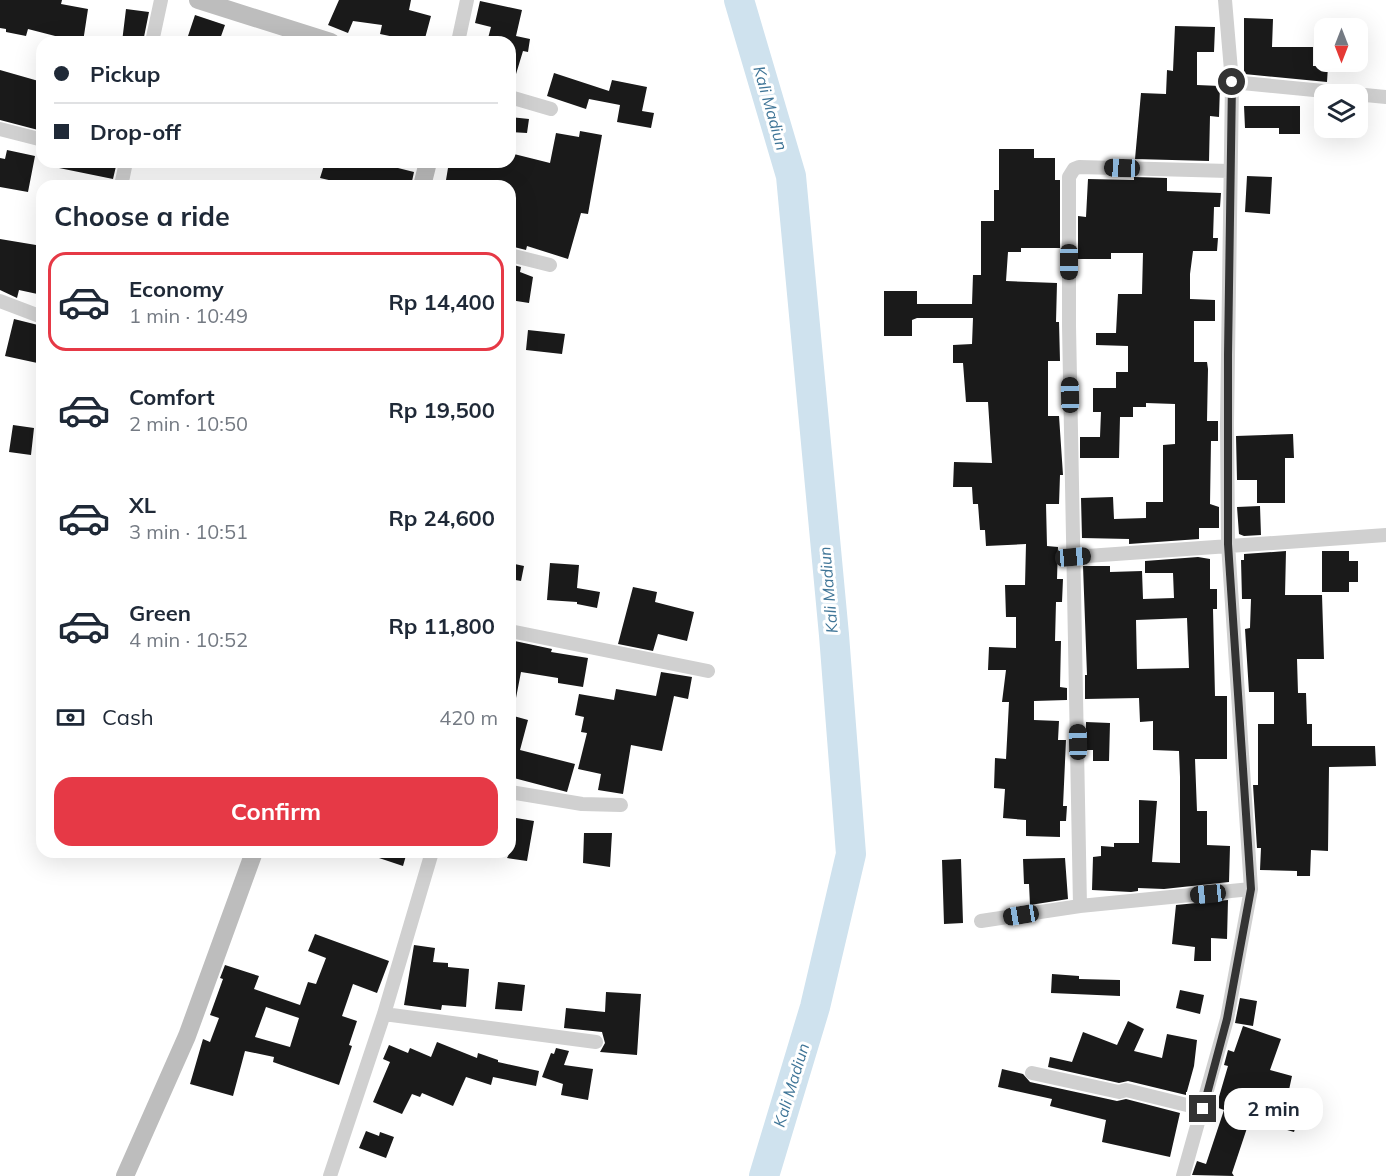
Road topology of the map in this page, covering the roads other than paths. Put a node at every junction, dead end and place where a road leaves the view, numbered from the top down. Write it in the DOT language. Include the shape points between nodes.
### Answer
graph roads {
  1 [pos="161,0"];
  2 [pos="198,0"];
  3 [pos="467,0"];
  4 [pos="1225,0"];
  5 [pos="153,36"];
  6 [pos="312,36"];
  7 [pos="459,36"];
  8 [pos="1232,82"];
  9 [pos="1386,97"];
  10 [pos="516,99"];
  11 [pos="551,109"];
  12 [pos="0,129"];
  13 [pos="36,138"];
  14 [pos="1229,171"];
  15 [pos="516,256"];
  16 [pos="550,265"];
  17 [pos="0,301"];
  18 [pos="36,316"];
  19 [pos="1386,535"];
  20 [pos="1228,544"];
  21 [pos="1073,557"];
  22 [pos="516,632"];
  23 [pos="708,671"];
  24 [pos="516,793"];
  25 [pos="621,805"];
  26 [pos="252,858"];
  27 [pos="430,858"];
  28 [pos="1251,889"];
  29 [pos="1080,906"];
  30 [pos="981,921"];
  31 [pos="384,1014"];
  32 [pos="596,1042"];
  33 [pos="1032,1073"];
  34 [pos="1203,1109"];
  35 [pos="125,1176"];
  36 [pos="330,1176"];
  37 [pos="1183,1176"];
  1 -- 5 [label="street"];
  2 -- 6 [label="street"];
  3 -- 7 [label="street"];
  4 -- 8 [label="street"];
  8 -- 9 [label="street"];
  8 -- 14 [label="street"];
  10 -- 11 [label="street"];
  12 -- 13 [label="street"];
  14 -- 20 [label="street"];
  14 -- 21 [label="street" via="1079,167 1071,171"];
  15 -- 16 [label="street"];
  17 -- 18 [label="street"];
  19 -- 20 [label="street"];
  20 -- 21 [label="street"];
  20 -- 28 [label="street"];
  21 -- 29 [label="street"];
  22 -- 23 [label="street"];
  24 -- 25 [label="street" via="582,804"];
  26 -- 35 [label="street" via="187,1036"];
  27 -- 31 [label="street"];
  28 -- 29 [label="street"];
  28 -- 34 [label="street" via="1227,1019"];
  29 -- 30 [label="street"];
  31 -- 32 [label="street"];
  31 -- 36 [label="street"];
  33 -- 34 [label="street"];
  34 -- 37 [label="street"];
}
